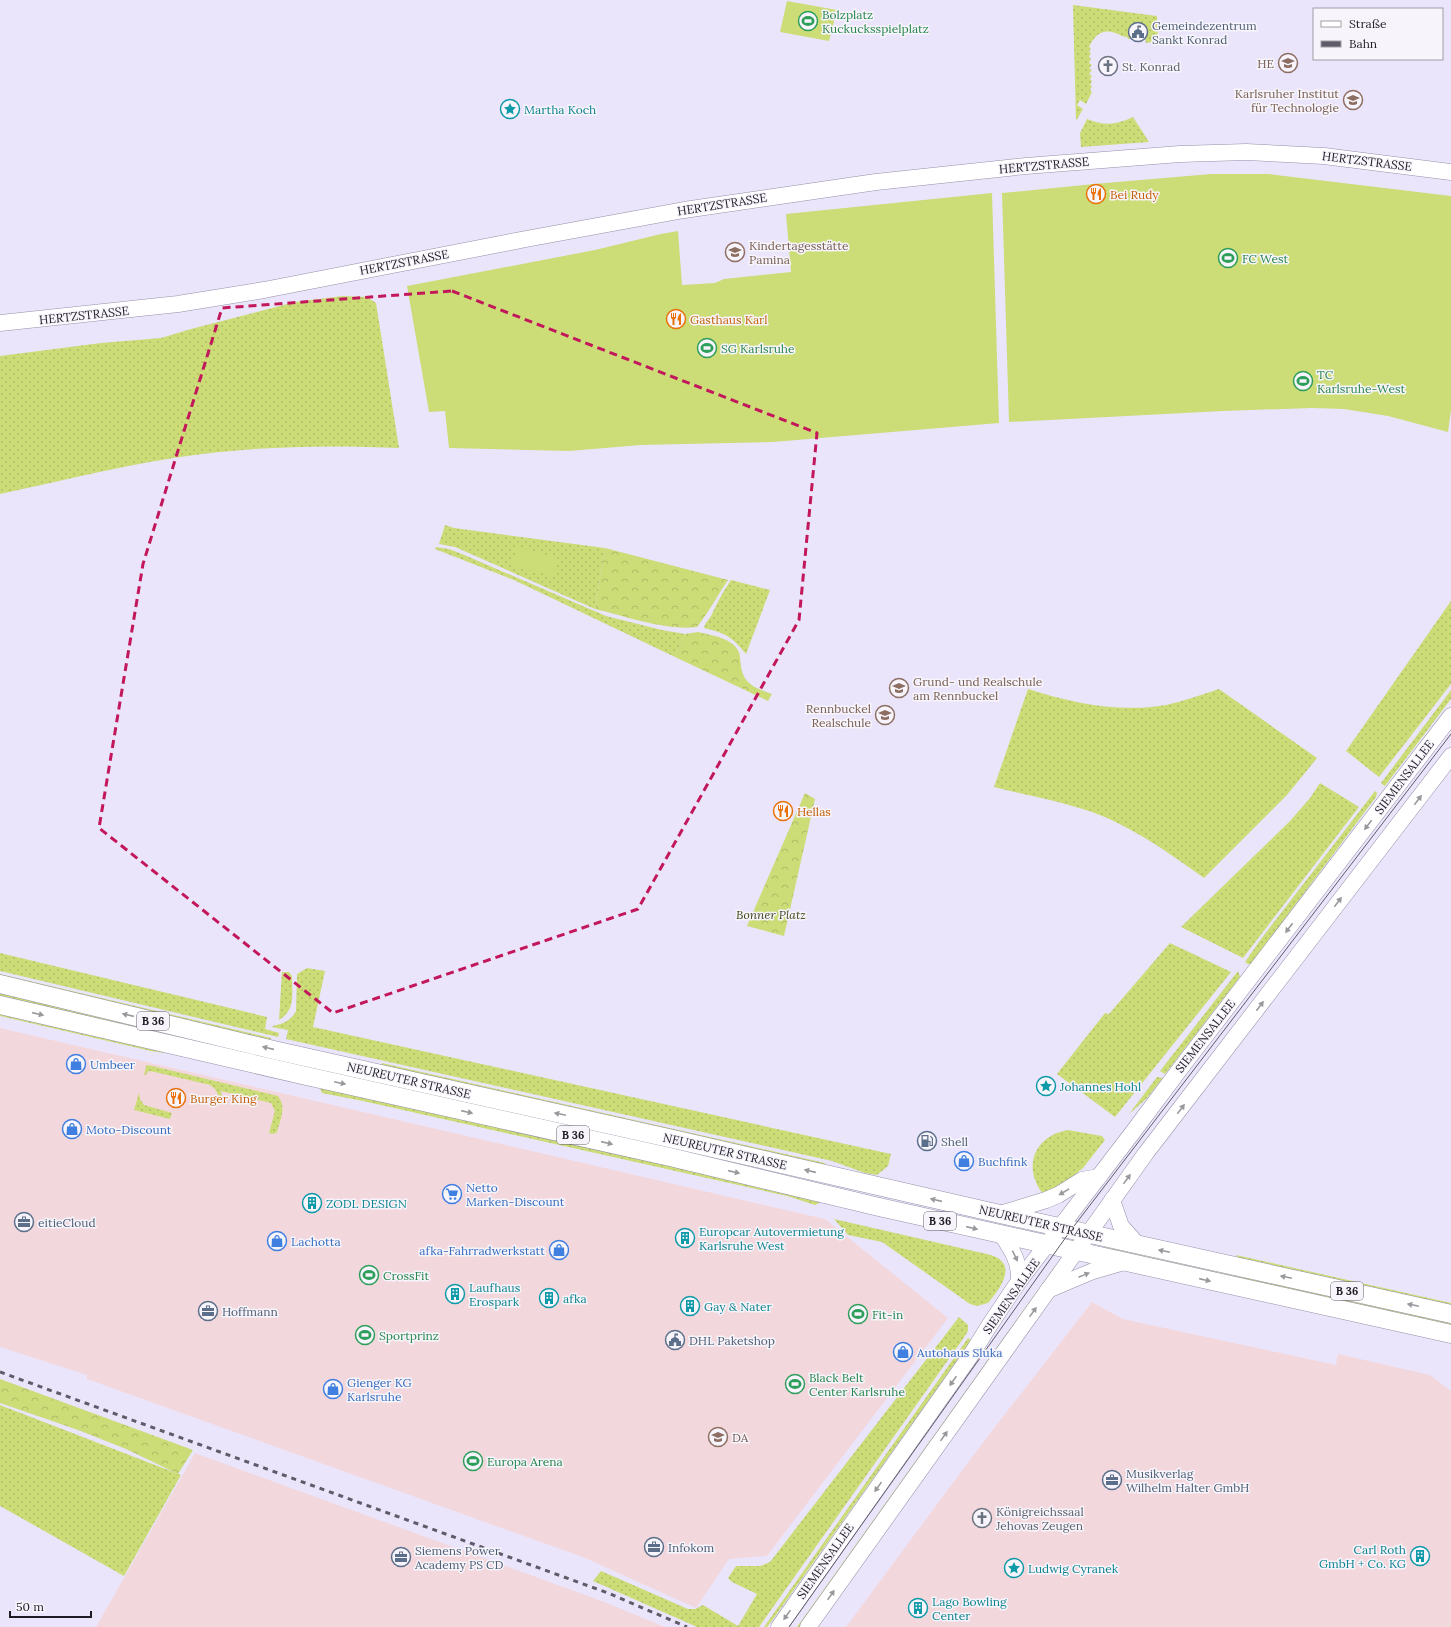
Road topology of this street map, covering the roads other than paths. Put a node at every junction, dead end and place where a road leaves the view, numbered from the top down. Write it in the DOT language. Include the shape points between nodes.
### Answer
graph roads {
  1 [pos="1451,172"];
  2 [pos="0,323"];
  3 [pos="1451,716"];
  4 [pos="1451,756"];
  5 [pos="1254,973"];
  6 [pos="0,984"];
  7 [pos="1276,985"];
  8 [pos="0,1005"];
  9 [pos="1099,1177"];
  10 [pos="1112,1200"];
  11 [pos="1000,1214"];
  12 [pos="1060,1228"];
  13 [pos="1088,1234"];
  14 [pos="1002,1235"];
  15 [pos="1047,1245"];
  16 [pos="1138,1245"];
  17 [pos="1076,1251"];
  18 [pos="1124,1262"];
  19 [pos="1019,1281"];
  20 [pos="1048,1290"];
  21 [pos="1451,1314"];
  22 [pos="1451,1334"];
  23 [pos="779,1627"];
  24 [pos="808,1627"];
  1 -- 2 [label="main road, HERTZSTRASSE" via="1324,156 1246,152 1180,154 1026,166 868,183 692,208 194,302"];
  3 -- 5 [label="main road, SIEMENSALLEE, one-way"];
  7 -- 4 [label="main road, SIEMENSALLEE, one-way"];
  5 -- 7 [label="main road"];
  5 -- 9 [label="main road, SIEMENSALLEE"];
  11 -- 6 [label="main road, NEUREUTER STRASSE / B 36, one-way" via="278,1051"];
  10 -- 7 [label="main road, SIEMENSALLEE, one-way"];
  8 -- 14 [label="main road, NEUREUTER STRASSE / B 36, one-way"];
  9 -- 11 [label="main road, one-way" via="1082,1180 1058,1196"];
  9 -- 12 [label="main road, SIEMENSALLEE"];
  10 -- 13 [label="main road, SIEMENSALLEE"];
  10 -- 16 [label="main road" via="1121,1226"];
  11 -- 12 [label="main road, NEUREUTER STRASSE / B 36"];
  12 -- 13 [label="main road, NEUREUTER STRASSE / B 36"];
  12 -- 15 [label="main road, SIEMENSALLEE"];
  13 -- 16 [label="main road, NEUREUTER STRASSE / B 36"];
  13 -- 17 [label="main road, SIEMENSALLEE"];
  14 -- 15 [label="main road, NEUREUTER STRASSE / B 36"];
  14 -- 19 [label="main road, one-way" via="1019,1266"];
  15 -- 17 [label="main road, NEUREUTER STRASSE"];
  15 -- 19 [label="main road, SIEMENSALLEE"];
  21 -- 16 [label="main road, NEUREUTER STRASSE / B 36, one-way"];
  17 -- 18 [label="main road, NEUREUTER STRASSE"];
  17 -- 20 [label="main road, SIEMENSALLEE"];
  20 -- 18 [label="main road, one-way" via="1093,1271"];
  18 -- 22 [label="main road, NEUREUTER STRASSE, one-way"];
  19 -- 23 [label="main road, SIEMENSALLEE, one-way" via="971,1355"];
  24 -- 20 [label="main road, SIEMENSALLEE, one-way"];
}
